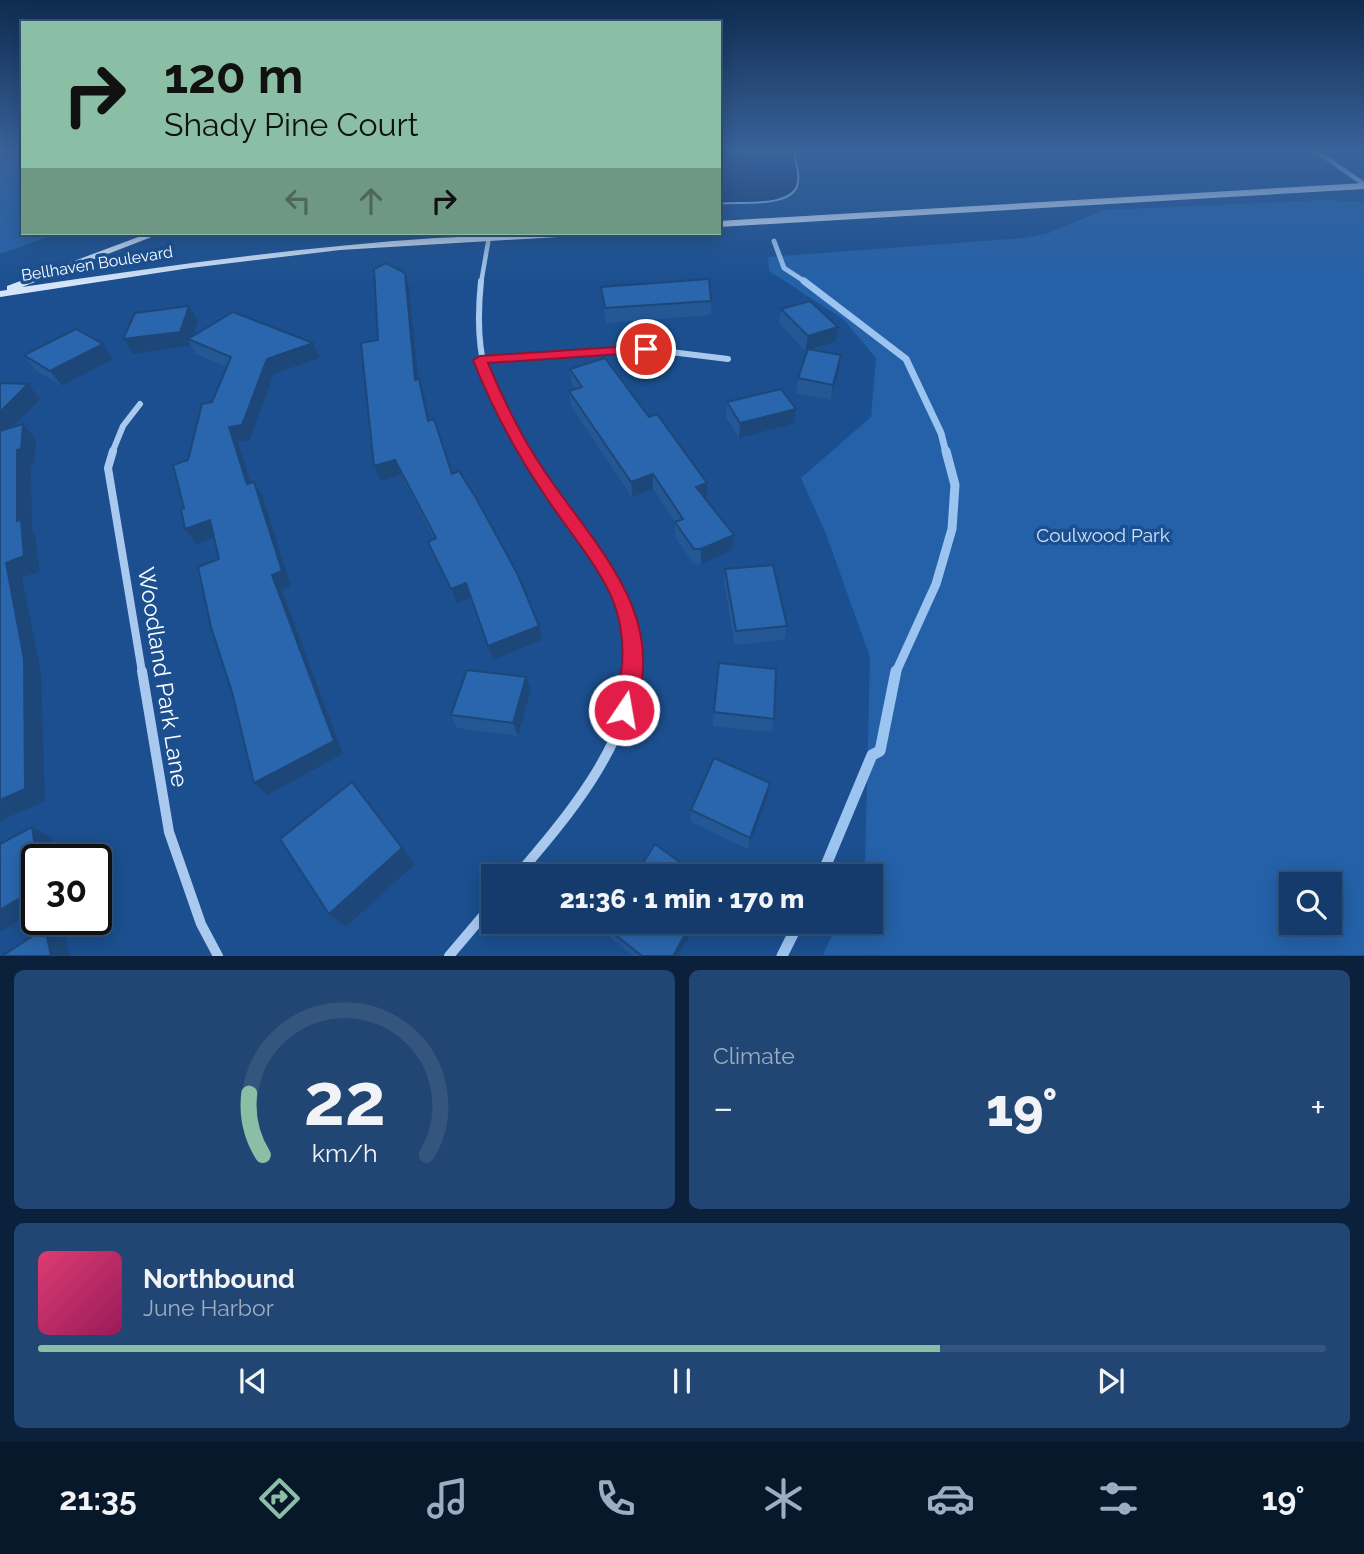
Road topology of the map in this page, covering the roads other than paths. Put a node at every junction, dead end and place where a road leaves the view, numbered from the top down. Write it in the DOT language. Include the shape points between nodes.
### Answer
graph roads {
  1 [pos="1188,196"];
  2 [pos="721,224"];
  3 [pos="152,235"];
  4 [pos="532,235"];
  5 [pos="489,237"];
  6 [pos="0,294"];
  7 [pos="728,359"];
  8 [pos="480,360"];
  9 [pos="140,404"];
  10 [pos="526,864"];
  11 [pos="481,918"];
  12 [pos="218,956"];
  13 [pos="449,956"];
  1 -- 2 [label="main road"];
  3 -- 6 [label="main road"];
  4 -- 5 [label="main road, Bellhaven Boulevard"];
  5 -- 6 [label="main road, Bellhaven Boulevard" via="240,258"];
  5 -- 8 [label="street" via="482,279"];
  7 -- 8 [label="street" via="646,349"];
  8 -- 10 [label="street" via="502,414 611,579 624,604 633,639 624,710 610,748 579,798"];
  9 -- 12 [label="street, Woodland Park Lane" via="124,421 108,468 169,832 201,924"];
  11 -- 13 [label="street"];
}
